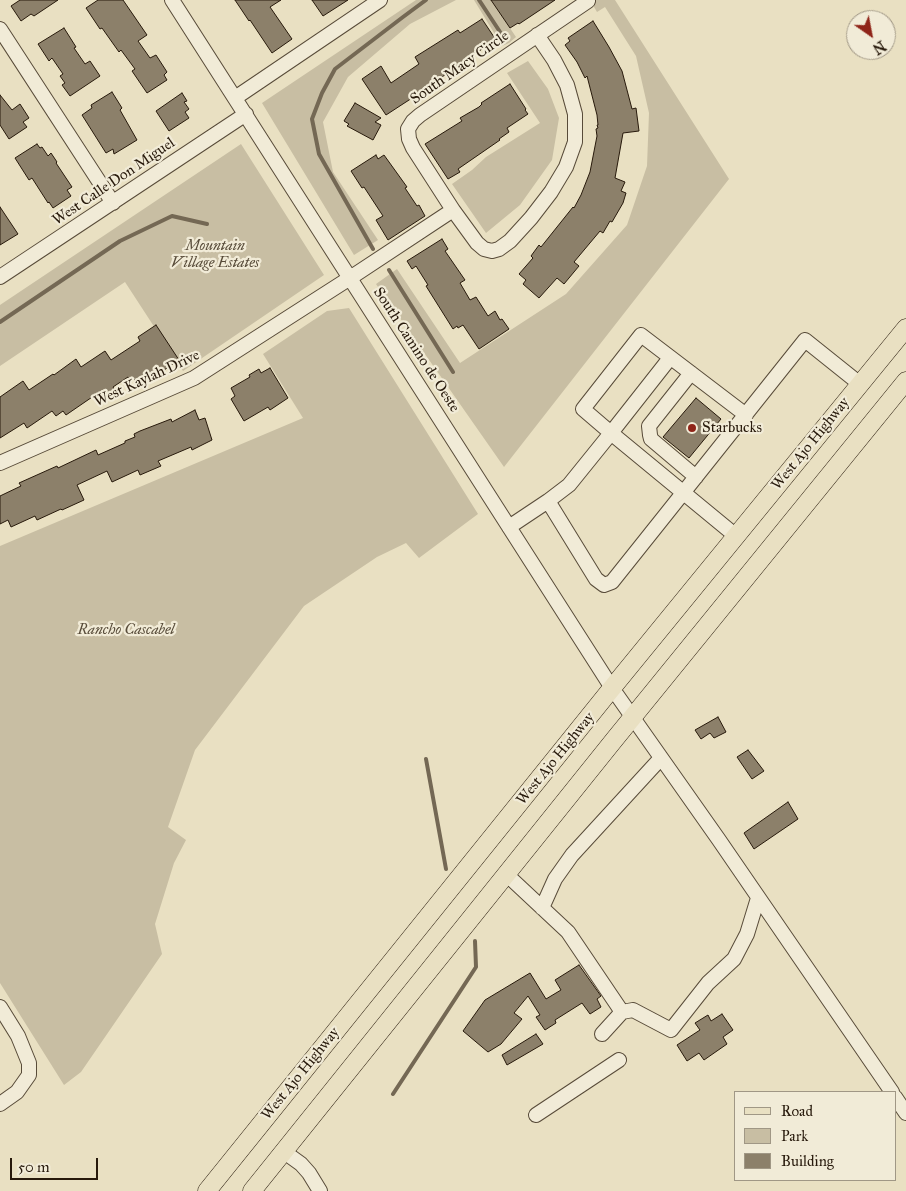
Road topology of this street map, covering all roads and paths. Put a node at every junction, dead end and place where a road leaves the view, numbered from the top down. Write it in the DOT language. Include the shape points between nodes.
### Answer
graph roads {
  1 [pos="172,0"];
  2 [pos="588,0"];
  3 [pos="377,1"];
  4 [pos="0,29"];
  5 [pos="538,35"];
  6 [pos="236,98"];
  7 [pos="246,114"];
  8 [pos="113,203"];
  9 [pos="453,210"];
  10 [pos="0,277"];
  11 [pos="350,278"];
  12 [pos="906,328"];
  13 [pos="670,358"];
  14 [pos="691,373"];
  15 [pos="906,381"];
  16 [pos="860,384"];
  17 [pos="746,414"];
  18 [pos="611,433"];
  19 [pos="0,463"];
  20 [pos="696,477"];
  21 [pos="684,492"];
  22 [pos="548,501"];
  23 [pos="509,526"];
  24 [pos="736,536"];
  25 [pos="612,688"];
  26 [pos="632,718"];
  27 [pos="661,758"];
  28 [pos="506,874"];
  29 [pos="758,898"];
  30 [pos="542,908"];
  31 [pos="0,1007"];
  32 [pos="622,1012"];
  33 [pos="602,1034"];
  34 [pos="620,1060"];
  35 [pos="891,1091"];
  36 [pos="896,1098"];
  37 [pos="0,1104"];
  38 [pos="906,1113"];
  39 [pos="536,1114"];
  40 [pos="283,1152"];
  41 [pos="207,1191"];
  42 [pos="252,1191"];
  43 [pos="320,1191"];
  1 -- 6 [label="street, South Camino de Oeste"];
  2 -- 5 [label="street, South Macy Circle"];
  3 -- 6 [label="street"];
  4 -- 8 [label="street"];
  5 -- 9 [label="street, South Macy Circle" via="420,115 408,129 413,148"];
  5 -- 9 [label="street, South Macy Circle" via="567,85 575,114 574,142 566,167 531,218 510,241 491,255 477,243"];
  6 -- 7 [label="street, South Camino de Oeste"];
  7 -- 8 [label="street, West Calle Don Miguel"];
  7 -- 11 [label="street, South Camino de Oeste"];
  8 -- 10 [label="street, West Calle Don Miguel"];
  9 -- 11 [label="street"];
  11 -- 19 [label="street, West Kaylah Drive" via="194,378"];
  11 -- 23 [label="street, South Camino de Oeste"];
  12 -- 16 [label="main road, West Ajo Highway"];
  13 -- 14 [label="street"];
  13 -- 18 [label="street"];
  13 -- 18 [label="street" via="641,335 583,409"];
  14 -- 17 [label="street"];
  14 -- 20 [label="street" via="649,426 651,439"];
  15 -- 26 [label="main road"];
  16 -- 17 [label="street" via="805,340"];
  16 -- 24 [label="main road, West Ajo Highway"];
  17 -- 20 [label="street"];
  18 -- 21 [label="street"];
  18 -- 22 [label="street" via="570,485"];
  20 -- 21 [label="street"];
  21 -- 22 [label="street" via="612,582 604,585 596,579"];
  21 -- 24 [label="street"];
  22 -- 23 [label="street"];
  23 -- 25 [label="street, South Camino de Oeste"];
  24 -- 25 [label="main road, West Ajo Highway"];
  25 -- 26 [label="street, South Camino de Oeste"];
  25 -- 41 [label="main road, West Ajo Highway"];
  26 -- 27 [label="street, South Camino de Oeste"];
  26 -- 28 [label="main road"];
  27 -- 29 [label="street, South Camino de Oeste"];
  27 -- 30 [label="street" via="572,855 554,879"];
  28 -- 30 [label="street"];
  28 -- 40 [label="main road"];
  29 -- 32 [label="street" via="747,934 734,959 708,983 671,1030 633,1010"];
  29 -- 35 [label="street, South Camino de Oeste"];
  30 -- 32 [label="street" via="568,932"];
  31 -- 37 [label="street" via="30,1064 29,1075 17,1092"];
  32 -- 33 [label="street"];
  34 -- 39 [label="street"];
  36 -- 38 [label="street"];
  40 -- 42 [label="main road"];
  40 -- 43 [label="street" via="301,1164"];
}
